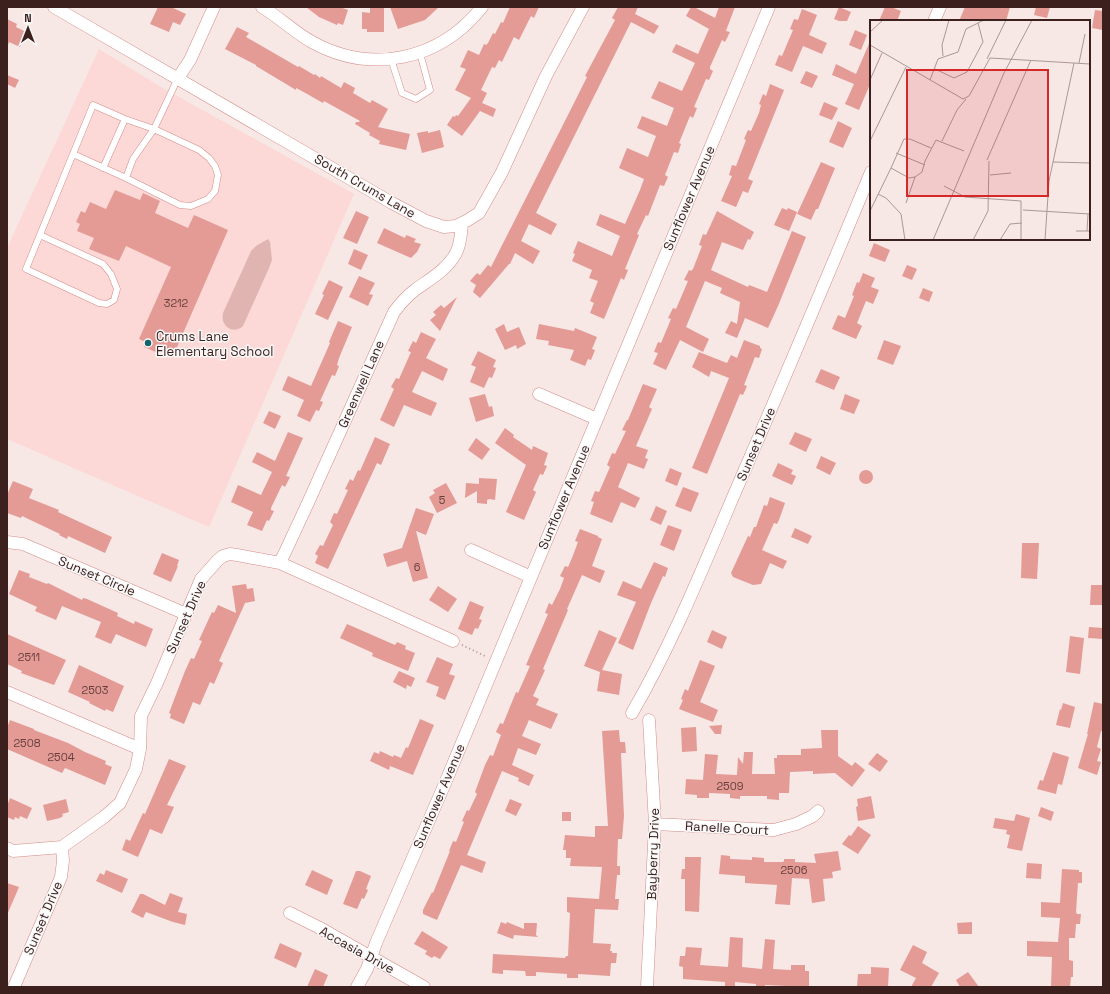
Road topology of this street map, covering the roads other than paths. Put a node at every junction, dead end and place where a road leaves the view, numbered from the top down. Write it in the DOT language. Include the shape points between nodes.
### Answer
graph roads {
  1 [pos="54,7"];
  2 [pos="214,7"];
  3 [pos="262,7"];
  4 [pos="482,7"];
  5 [pos="583,7"];
  6 [pos="770,7"];
  7 [pos="940,7"];
  8 [pos="934,20"];
  9 [pos="420,53"];
  10 [pos="391,59"];
  11 [pos="178,78"];
  12 [pos="125,119"];
  13 [pos="154,129"];
  14 [pos="73,154"];
  15 [pos="103,168"];
  16 [pos="870,174"];
  17 [pos="126,178"];
  18 [pos="462,223"];
  19 [pos="40,235"];
  20 [pos="538,394"];
  21 [pos="597,420"];
  22 [pos="7,542"];
  23 [pos="471,550"];
  24 [pos="280,562"];
  25 [pos="531,577"];
  26 [pos="186,614"];
  27 [pos="453,641"];
  28 [pos="7,692"];
  29 [pos="632,713"];
  30 [pos="649,720"];
  31 [pos="140,749"];
  32 [pos="818,811"];
  33 [pos="655,824"];
  34 [pos="62,847"];
  35 [pos="7,848"];
  36 [pos="290,913"];
  37 [pos="371,957"];
  38 [pos="14,987"];
  39 [pos="357,987"];
  40 [pos="424,987"];
  41 [pos="647,987"];
  1 -- 11 [label="street, South Crums Lane"];
  2 -- 11 [label="street" via="190,60"];
  3 -- 10 [label="street" via="312,42 330,51 368,59"];
  4 -- 9 [label="street" via="459,32"];
  5 -- 18 [label="street, South Crums Lane" via="546,76 515,146 485,203 479,213"];
  6 -- 21 [label="street, Sunflower Avenue"];
  7 -- 8 [label="street"];
  9 -- 10 [label="street"];
  9 -- 10 [label="lane" via="430,90 416,99 402,93"];
  11 -- 13 [label="lane"];
  11 -- 18 [label="street, South Crums Lane" via="414,215 444,227"];
  12 -- 13 [label="lane"];
  12 -- 14 [label="lane" via="93,105"];
  12 -- 15 [label="lane"];
  13 -- 17 [label="lane" via="133,159"];
  13 -- 17 [label="lane" via="199,150 209,158 218,175 215,191 208,199 191,206 180,205"];
  14 -- 15 [label="lane"];
  14 -- 19 [label="lane"];
  15 -- 17 [label="lane"];
  16 -- 29 [label="street, Sunset Drive" via="696,584"];
  18 -- 24 [label="street, Greenwell Lane" via="458,247 448,265 414,290 394,312"];
  19 -- 19 [label="lane" via="103,264 111,274 117,289 114,300 107,304 99,304 26,269"];
  20 -- 21 [label="street"];
  21 -- 25 [label="street, Sunflower Avenue"];
  22 -- 26 [label="street, Sunset Circle" via="23,544"];
  23 -- 25 [label="street"];
  24 -- 26 [label="street, Sunset Drive" via="230,554 223,556 201,579"];
  24 -- 27 [label="street, Sunset Drive"];
  25 -- 37 [label="street, Sunflower Avenue"];
  26 -- 31 [label="street, Sunset Drive" via="140,716"];
  28 -- 31 [label="street"];
  30 -- 33 [label="street, Bayberry Drive"];
  31 -- 34 [label="street, Sunset Drive" via="136,769 120,802 104,817"];
  32 -- 33 [label="street, Ranelle Court" via="796,824 774,830"];
  33 -- 41 [label="street, Bayberry Drive"];
  34 -- 35 [label="street" via="13,851"];
  34 -- 38 [label="street, Sunset Drive" via="61,876"];
  36 -- 37 [label="street, Accasia Drive"];
  37 -- 39 [label="street, Sunflower Avenue"];
  37 -- 40 [label="street, Accasia Drive"];
}
